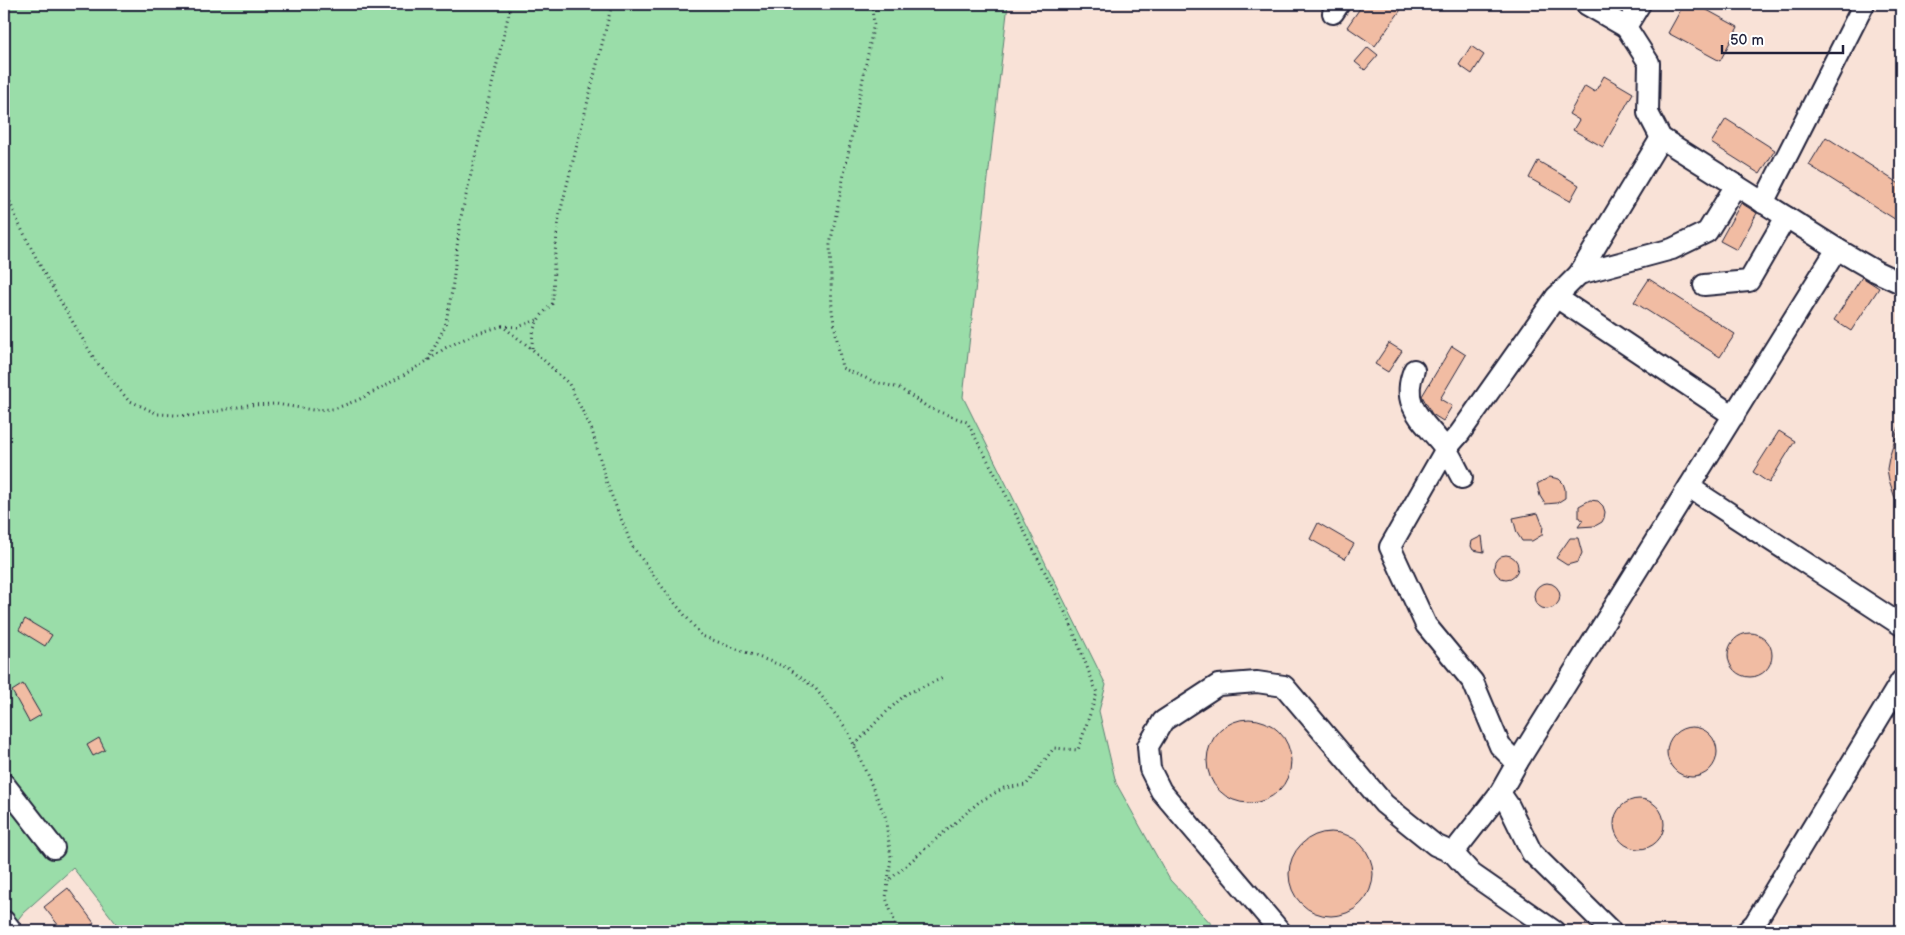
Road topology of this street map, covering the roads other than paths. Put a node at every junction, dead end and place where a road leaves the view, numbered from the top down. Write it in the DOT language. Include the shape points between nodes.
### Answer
graph roads {
  1 [pos="1586,4"];
  2 [pos="1640,4"];
  3 [pos="1864,4"];
  4 [pos="1626,27"];
  5 [pos="1661,138"];
  6 [pos="1736,185"];
  7 [pos="1763,203"];
  8 [pos="1786,217"];
  9 [pos="1838,249"];
  10 [pos="1578,274"];
  11 [pos="1901,283"];
  12 [pos="1704,285"];
  13 [pos="1556,297"];
  14 [pos="1414,370"];
  15 [pos="1734,416"];
  16 [pos="1446,449"];
  17 [pos="1462,478"];
  18 [pos="1690,487"];
  19 [pos="1901,624"];
  20 [pos="1901,681"];
  21 [pos="1517,763"];
  22 [pos="4,784"];
  23 [pos="1500,793"];
  24 [pos="54,848"];
  25 [pos="1453,854"];
  26 [pos="4,921"];
  27 [pos="1756,929"];
  28 [pos="12,931"];
  29 [pos="1280,931"];
  30 [pos="1554,931"];
  31 [pos="1611,931"];
  1 -- 4 [label="street"];
  2 -- 4 [label="street"];
  3 -- 7 [label="street"];
  4 -- 5 [label="street" via="1649,63 1648,113"];
  5 -- 6 [label="street"];
  5 -- 10 [label="street"];
  6 -- 7 [label="street"];
  6 -- 10 [label="street" via="1707,232 1672,249"];
  7 -- 8 [label="street"];
  8 -- 9 [label="street"];
  8 -- 12 [label="street" via="1749,281"];
  9 -- 11 [label="street"];
  9 -- 15 [label="street"];
  10 -- 13 [label="street"];
  13 -- 15 [label="street"];
  13 -- 16 [label="street"];
  14 -- 16 [label="street" via="1409,382 1413,410"];
  15 -- 18 [label="street"];
  16 -- 17 [label="street"];
  16 -- 21 [label="street" via="1390,547 1426,625 1473,682 1500,746"];
  18 -- 19 [label="street"];
  18 -- 21 [label="street"];
  20 -- 27 [label="street"];
  21 -- 23 [label="street"];
  22 -- 24 [label="street"];
  23 -- 25 [label="street"];
  23 -- 31 [label="street" via="1532,853"];
  25 -- 29 [label="street" via="1435,845 1384,804 1284,686 1258,682 1218,685 1163,721 1148,746 1150,769 1160,790"];
  25 -- 30 [label="street" via="1472,874"];
  26 -- 28 [label="street"];
}
